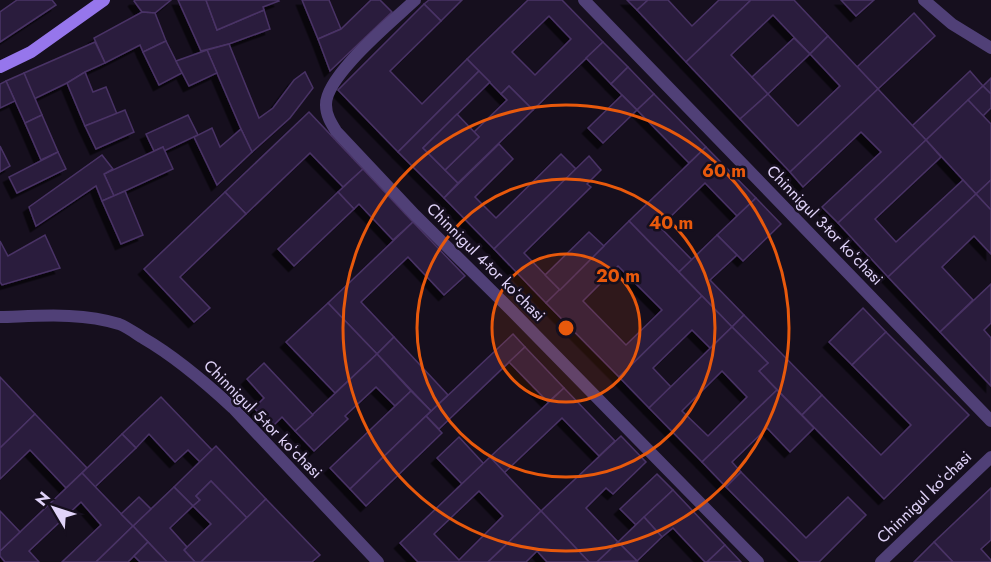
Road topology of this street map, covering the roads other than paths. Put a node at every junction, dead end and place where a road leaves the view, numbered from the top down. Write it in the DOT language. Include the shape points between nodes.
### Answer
graph roads {
  1 [pos="104,0"];
  2 [pos="415,0"];
  3 [pos="584,0"];
  4 [pos="924,0"];
  5 [pos="991,48"];
  6 [pos="0,67"];
  7 [pos="0,317"];
  8 [pos="991,422"];
  9 [pos="991,457"];
  10 [pos="378,562"];
  11 [pos="758,562"];
  12 [pos="881,562"];
  1 -- 6 [label="street" via="32,52"];
  2 -- 11 [label="street, Chinnigul 4-tor koʻchasi" via="336,78 325,104 336,131"];
  3 -- 8 [label="street, Chinnigul 3-tor koʻchasi"];
  4 -- 5 [label="street" via="952,24"];
  7 -- 10 [label="street, Chinnigul 5-tor koʻchasi" via="80,316 120,325 182,363 226,401"];
  9 -- 12 [label="street, Chinnigul koʻchasi"];
}
